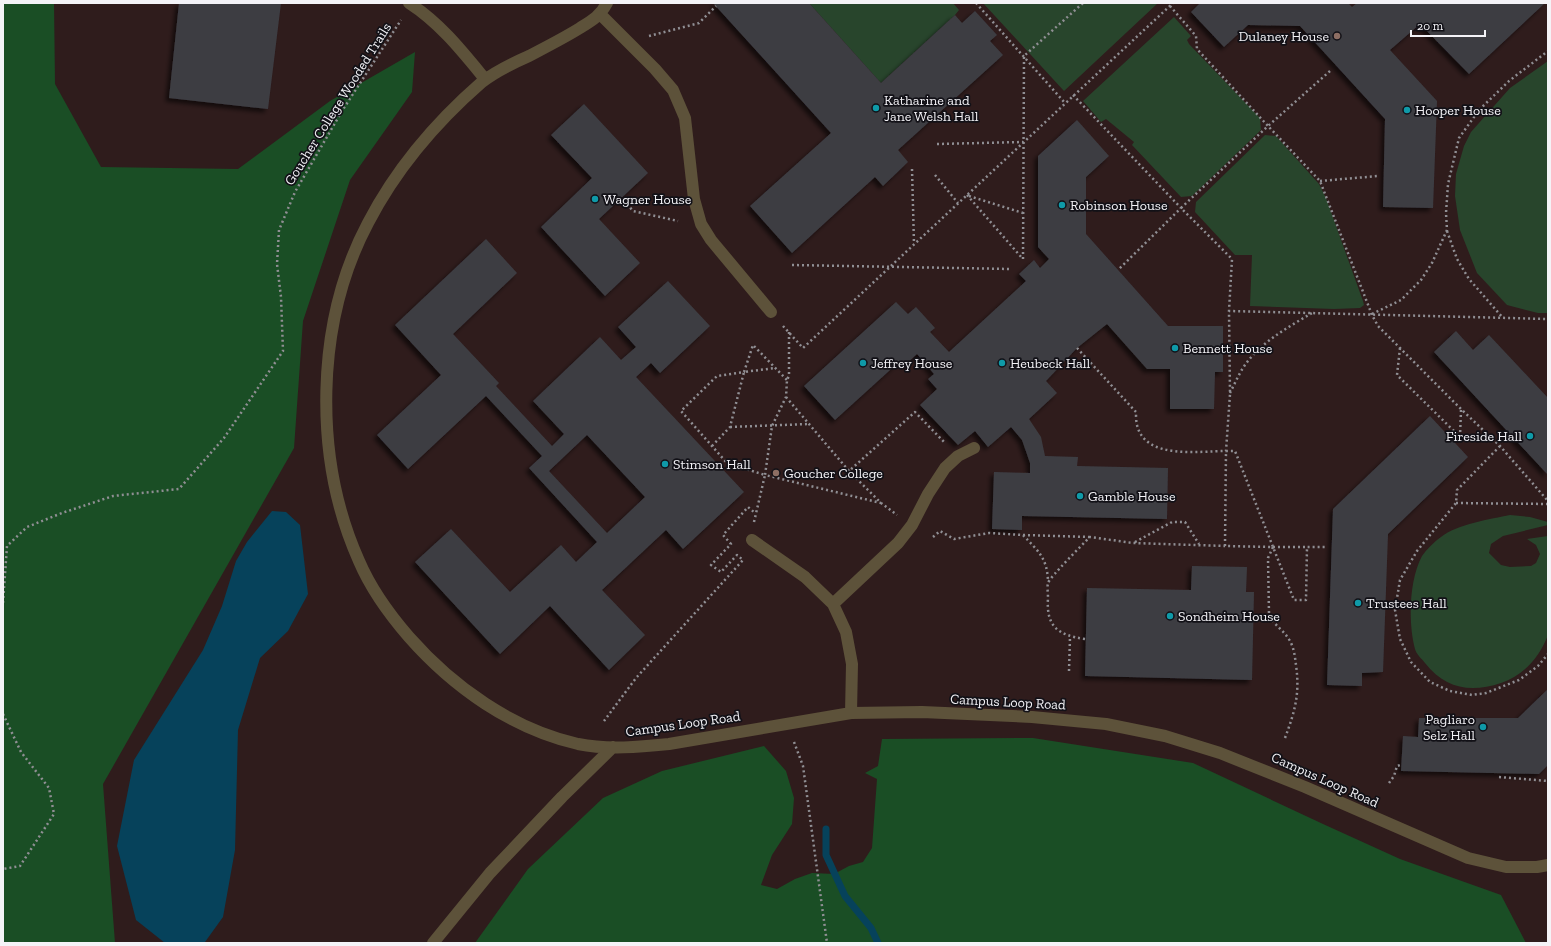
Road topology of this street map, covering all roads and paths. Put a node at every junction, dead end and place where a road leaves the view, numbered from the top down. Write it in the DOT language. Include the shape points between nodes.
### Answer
graph roads {
  1 [pos="607,3"];
  2 [pos="976,3"];
  3 [pos="1083,3"];
  4 [pos="1173,3"];
  5 [pos="410,4"];
  6 [pos="716,6"];
  7 [pos="1170,6"];
  8 [pos="601,15"];
  9 [pos="649,36"];
  10 [pos="1548,51"];
  11 [pos="1024,56"];
  12 [pos="1330,71"];
  13 [pos="486,79"];
  14 [pos="1073,95"];
  15 [pos="1065,103"];
  16 [pos="1268,126"];
  17 [pos="1024,142"];
  18 [pos="937,144"];
  19 [pos="912,169"];
  20 [pos="935,175"];
  21 [pos="1378,176"];
  22 [pos="1320,181"];
  23 [pos="967,195"];
  24 [pos="958,203"];
  25 [pos="627,204"];
  26 [pos="1181,208"];
  27 [pos="1023,213"];
  28 [pos="678,221"];
  29 [pos="1447,230"];
  30 [pos="914,244"];
  31 [pos="792,265"];
  32 [pos="890,267"];
  33 [pos="1010,269"];
  34 [pos="1118,270"];
  35 [pos="1229,311"];
  36 [pos="771,312"];
  37 [pos="1312,313"];
  38 [pos="1372,315"];
  39 [pos="1503,318"];
  40 [pos="1548,319"];
  41 [pos="789,332"];
  42 [pos="1077,348"];
  43 [pos="1400,348"];
  44 [pos="776,368"];
  45 [pos="744,372"];
  46 [pos="787,380"];
  47 [pos="1230,394"];
  48 [pos="786,397"];
  49 [pos="1462,410"];
  50 [pos="810,424"];
  51 [pos="772,426"];
  52 [pos="730,427"];
  53 [pos="712,446"];
  54 [pos="1500,446"];
  55 [pos="974,448"];
  56 [pos="1226,451"];
  57 [pos="958,456"];
  58 [pos="849,471"];
  59 [pos="765,475"];
  60 [pos="1548,501"];
  61 [pos="881,503"];
  62 [pos="1456,503"];
  63 [pos="1548,504"];
  64 [pos="898,516"];
  65 [pos="1023,535"];
  66 [pos="933,537"];
  67 [pos="1090,537"];
  68 [pos="752,540"];
  69 [pos="1133,543"];
  70 [pos="1199,544"];
  71 [pos="1225,546"];
  72 [pos="1273,546"];
  73 [pos="1307,547"];
  74 [pos="1325,547"];
  75 [pos="1048,582"];
  76 [pos="3,603"];
  77 [pos="833,604"];
  78 [pos="1070,637"];
  79 [pos="1085,639"];
  80 [pos="1548,654"];
  81 [pos="1069,671"];
  82 [pos="851,713"];
  83 [pos="3,714"];
  84 [pos="604,721"];
  85 [pos="786,723"];
  86 [pos="1285,738"];
  87 [pos="614,747"];
  88 [pos="1400,765"];
  89 [pos="1500,777"];
  90 [pos="1548,781"];
  91 [pos="1389,782"];
  92 [pos="1548,865"];
  93 [pos="3,869"];
  94 [pos="432,943"];
  95 [pos="828,943"];
  1 -- 8 [label="street"];
  2 -- 11 [label="path"];
  3 -- 11 [label="path"];
  4 -- 7 [label="path"];
  5 -- 13 [label="street" via="448,34"];
  5 -- 76 [label="path, Goucher College Wooded Trails" via="342,110 295,192 279,230 277,264 283,351 228,432 179,489 114,496 27,527 7,546"];
  6 -- 9 [label="path" via="699,22"];
  7 -- 14 [label="path"];
  7 -- 16 [label="path" via="1196,36 1197,49"];
  8 -- 13 [label="street, Campus Loop Road" via="561,40"];
  8 -- 36 [label="street" via="673,90 685,118 694,199 701,224 711,240"];
  10 -- 29 [label="path" via="1509,81 1479,110 1459,138 1448,184"];
  11 -- 15 [label="path"];
  11 -- 17 [label="path"];
  12 -- 16 [label="path"];
  13 -- 87 [label="street, Campus Loop Road" via="462,100 415,151 367,225 352,259 332,329 326,395 329,459 345,527 359,562 397,622 433,662 481,701 526,726 580,744"];
  14 -- 15 [label="path"];
  14 -- 26 [label="path"];
  15 -- 17 [label="path"];
  16 -- 22 [label="path"];
  16 -- 26 [label="path"];
  17 -- 18 [label="path"];
  17 -- 23 [label="path"];
  17 -- 27 [label="path"];
  19 -- 30 [label="path"];
  20 -- 24 [label="path"];
  21 -- 22 [label="path"];
  22 -- 38 [label="path"];
  23 -- 24 [label="path"];
  23 -- 27 [label="path"];
  23 -- 27 [label="path" via="1023,258"];
  24 -- 30 [label="path"];
  25 -- 28 [label="path" via="633,211"];
  26 -- 34 [label="path"];
  26 -- 35 [label="path" via="1232,259"];
  29 -- 38 [label="path" via="1421,280 1401,300"];
  29 -- 39 [label="path" via="1457,259 1469,279"];
  30 -- 32 [label="path"];
  31 -- 32 [label="path"];
  32 -- 33 [label="path"];
  32 -- 41 [label="path" via="803,348"];
  35 -- 37 [label="path"];
  35 -- 47 [label="path"];
  36 -- 41 [label="path"];
  37 -- 38 [label="path"];
  37 -- 47 [label="path" via="1279,332 1260,349 1243,368"];
  38 -- 39 [label="path"];
  38 -- 43 [label="path" via="1378,326"];
  39 -- 40 [label="path"];
  41 -- 46 [label="path"];
  42 -- 56 [label="path" via="1136,412 1140,432 1154,447 1172,452"];
  43 -- 49 [label="path"];
  43 -- 49 [label="path" via="1397,375 1460,438"];
  44 -- 45 [label="path"];
  44 -- 45 [label="path" via="753,345"];
  44 -- 46 [label="path"];
  45 -- 52 [label="path"];
  45 -- 53 [label="path" via="717,376 681,410"];
  46 -- 48 [label="path"];
  47 -- 56 [label="path"];
  48 -- 50 [label="path"];
  48 -- 51 [label="path"];
  49 -- 54 [label="path"];
  50 -- 51 [label="path"];
  50 -- 58 [label="path"];
  51 -- 52 [label="path"];
  51 -- 59 [label="path"];
  52 -- 53 [label="path"];
  53 -- 59 [label="path" via="726,463"];
  54 -- 60 [label="path"];
  54 -- 62 [label="path" via="1457,490"];
  55 -- 57 [label="street"];
  56 -- 71 [label="path"];
  56 -- 72 [label="path" via="1235,451"];
  57 -- 58 [label="path" via="915,412"];
  57 -- 77 [label="street" via="945,468 912,525 898,543"];
  58 -- 61 [label="path"];
  59 -- 61 [label="path"];
  59 -- 84 [label="path" via="755,513 748,507 722,535 731,544 711,565 721,572 737,555 743,560 636,678"];
  61 -- 64 [label="path"];
  62 -- 63 [label="path"];
  62 -- 80 [label="path" via="1417,551 1400,580 1395,610 1400,639 1411,662 1430,682 1450,691 1472,695 1486,693 1519,680 1538,666"];
  65 -- 66 [label="path" via="989,533 954,539 940,531"];
  65 -- 67 [label="path"];
  65 -- 75 [label="path" via="1048,567"];
  67 -- 69 [label="path"];
  67 -- 75 [label="path"];
  68 -- 77 [label="street" via="805,578"];
  69 -- 70 [label="path"];
  69 -- 70 [label="path" via="1172,522 1186,522"];
  70 -- 71 [label="path"];
  71 -- 72 [label="path"];
  72 -- 73 [label="path"];
  72 -- 73 [label="path" via="1294,600 1306,600"];
  72 -- 86 [label="path" via="1268,558 1269,614 1273,623 1291,642 1298,683 1295,706"];
  73 -- 74 [label="path"];
  75 -- 78 [label="path" via="1047,612 1056,628"];
  77 -- 82 [label="street" via="846,632 852,664"];
  78 -- 79 [label="path"];
  78 -- 81 [label="path"];
  82 -- 85 [label="street, Campus Loop Road"];
  82 -- 92 [label="street, Campus Loop Road" via="922,712 1032,717 1106,724 1165,736 1264,770 1468,858 1506,867"];
  83 -- 93 [label="path" via="21,752 49,788 54,814 20,866"];
  85 -- 87 [label="street, Campus Loop Road" via="669,744"];
  85 -- 95 [label="path" via="803,766"];
  87 -- 94 [label="street" via="490,873"];
  88 -- 91 [label="path"];
  89 -- 90 [label="path"];
}
